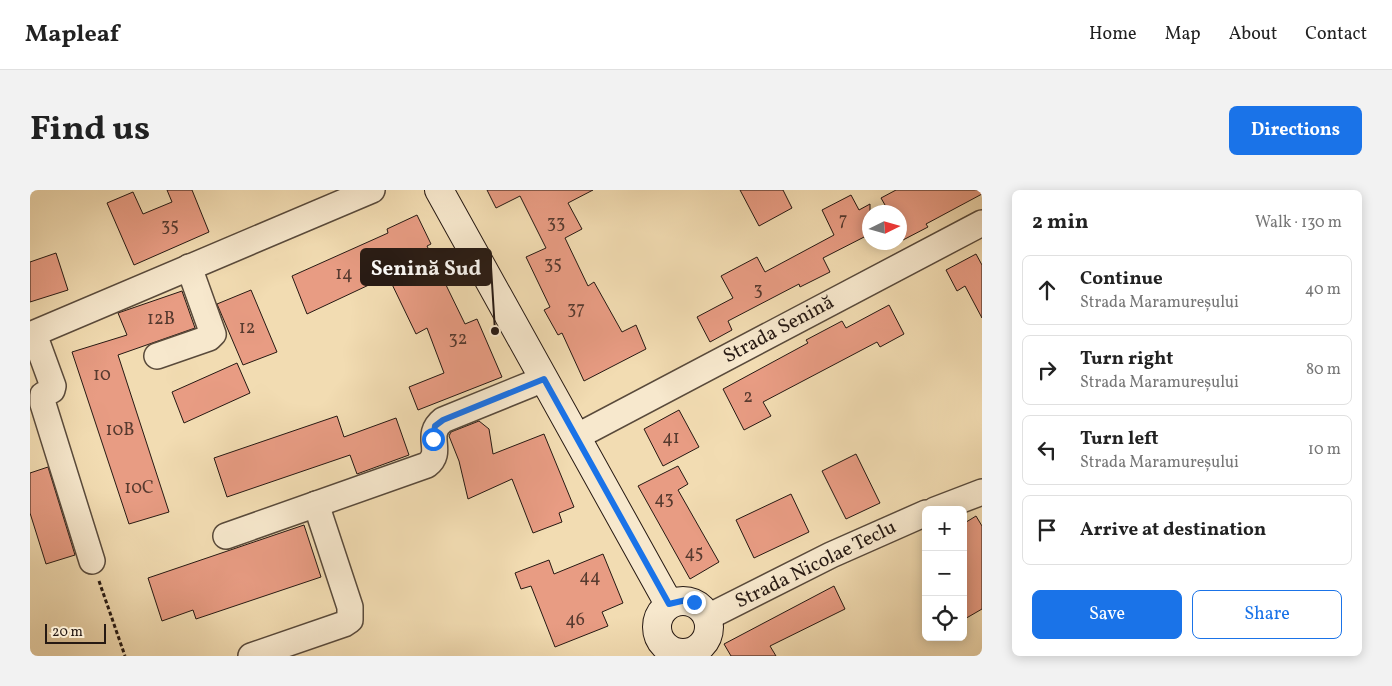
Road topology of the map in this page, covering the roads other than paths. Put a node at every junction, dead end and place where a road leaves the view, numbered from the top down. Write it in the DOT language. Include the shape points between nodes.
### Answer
graph roads {
  1 [pos="372,190"];
  2 [pos="439,190"];
  3 [pos="982,223"];
  4 [pos="189,267"];
  5 [pos="32,334"];
  6 [pos="157,356"];
  7 [pos="544,379"];
  8 [pos="576,438"];
  9 [pos="982,492"];
  10 [pos="316,504"];
  11 [pos="945,506"];
  12 [pos="922,515"];
  13 [pos="226,536"];
  14 [pos="92,561"];
  15 [pos="669,604"];
  16 [pos="708,617"];
  17 [pos="695,654"];
  18 [pos="251,656"];
  1 -- 4 [label="street"];
  2 -- 7 [label="main road"];
  3 -- 8 [label="street, Strada Senină"];
  4 -- 5 [label="street"];
  4 -- 6 [label="street" via="213,334"];
  5 -- 14 [label="street" via="53,386 43,395 42,404"];
  7 -- 8 [label="main road"];
  7 -- 10 [label="street" via="443,420 432,433 436,453 427,465"];
  8 -- 15 [label="main road"];
  9 -- 11 [label="street"];
  10 -- 13 [label="street"];
  10 -- 18 [label="street" via="350,607 350,620"];
  12 -- 16 [label="street, Strada Nicolae Teclu" via="831,555"];
  15 -- 16 [label="main road" via="686,600 694,602"];
  15 -- 17 [label="main road" via="658,618 658,636 668,649"];
  16 -- 17 [label="main road" via="709,632"];
}
